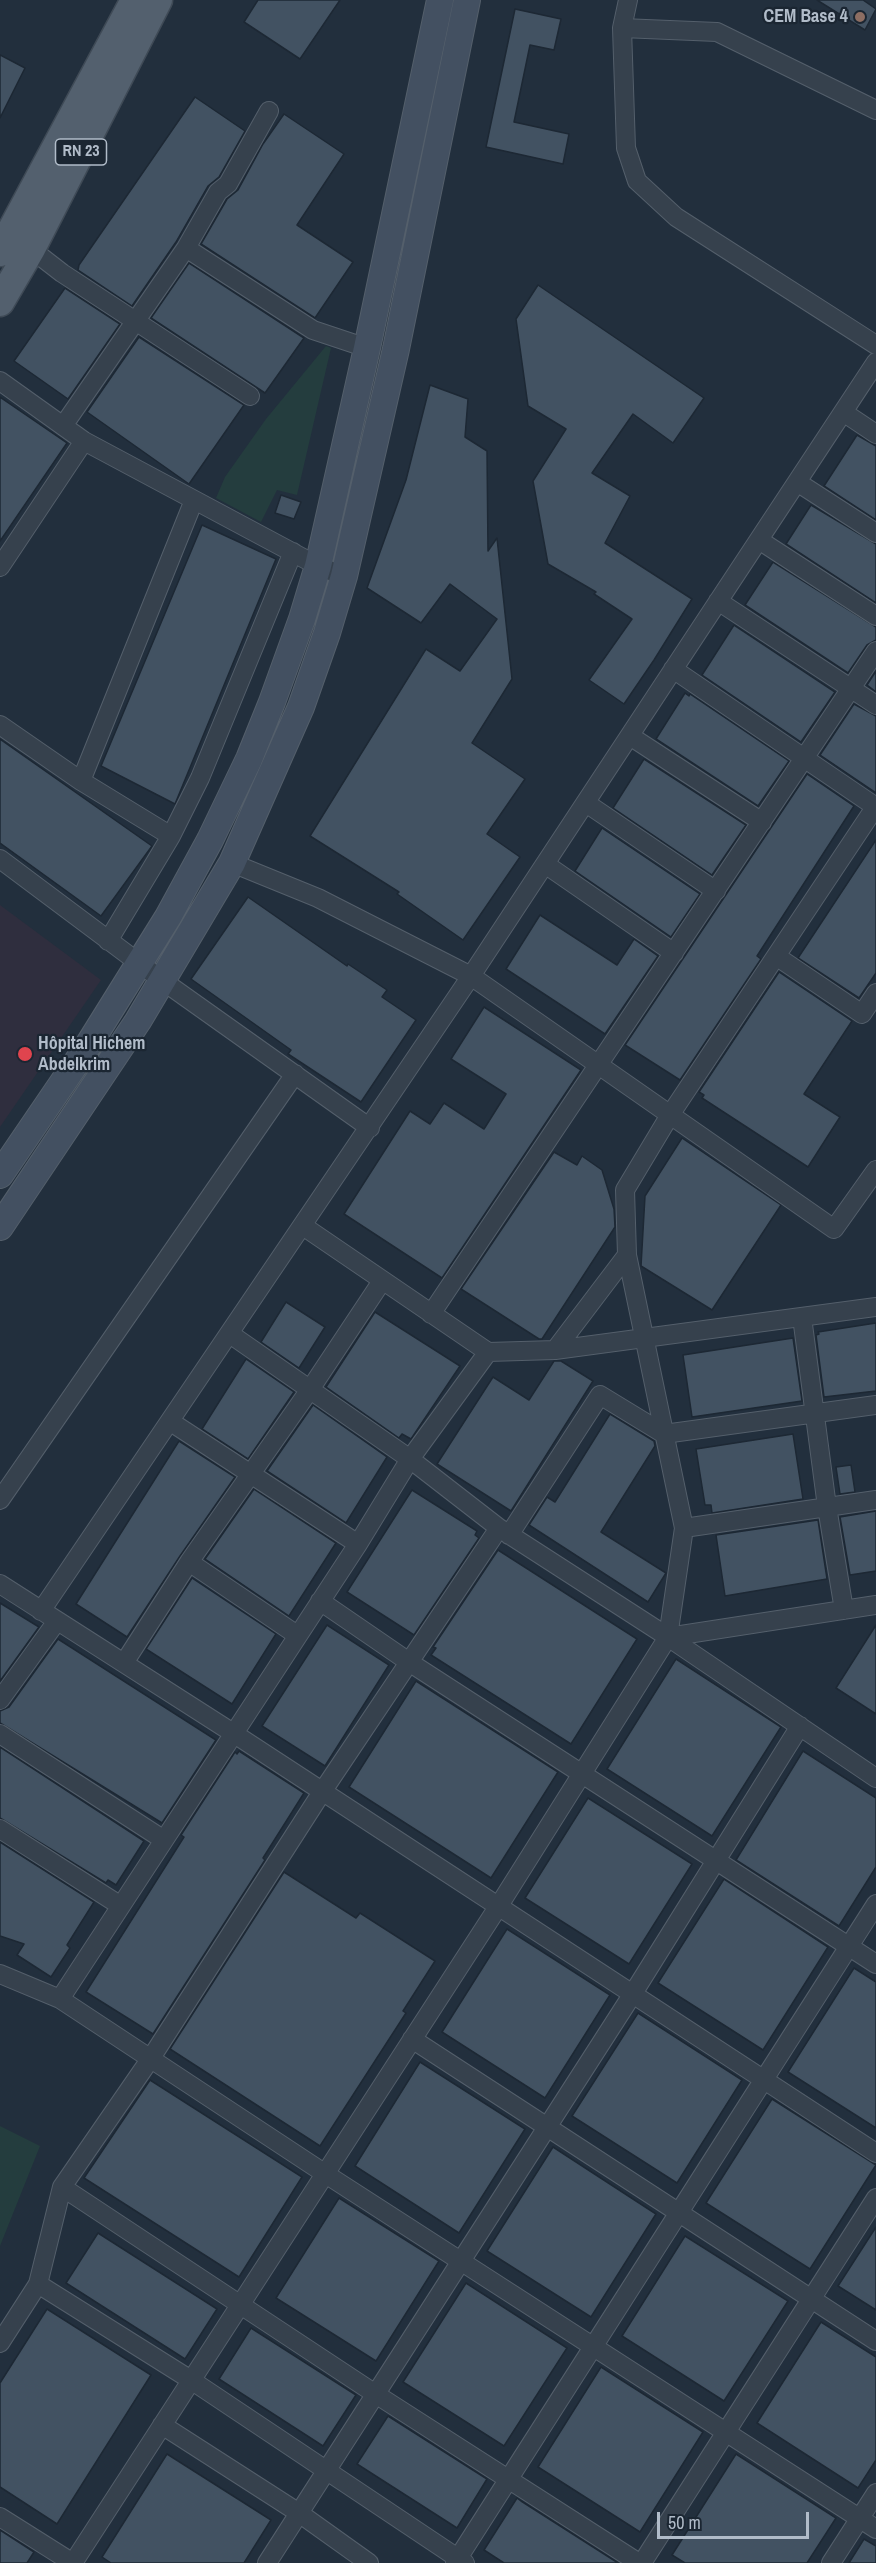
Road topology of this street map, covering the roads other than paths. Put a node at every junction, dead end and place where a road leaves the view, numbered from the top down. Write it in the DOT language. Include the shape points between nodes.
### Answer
graph roads {
  1 [pos="135,0"];
  2 [pos="158,0"];
  3 [pos="440,0"];
  4 [pos="467,0"];
  5 [pos="628,0"];
  6 [pos="622,28"];
  7 [pos="876,110"];
  8 [pos="269,111"];
  9 [pos="186,248"];
  10 [pos="31,249"];
  11 [pos="0,252"];
  12 [pos="0,302"];
  13 [pos="134,321"];
  14 [pos="876,345"];
  15 [pos="367,348"];
  16 [pos="876,362"];
  17 [pos="0,381"];
  18 [pos="250,396"];
  19 [pos="843,412"];
  20 [pos="63,426"];
  21 [pos="876,434"];
  22 [pos="84,441"];
  23 [pos="797,482"];
  24 [pos="194,500"];
  25 [pos="876,533"];
  26 [pos="759,540"];
  27 [pos="293,552"];
  28 [pos="318,566"];
  29 [pos="0,567"];
  30 [pos="344,576"];
  31 [pos="718,601"];
  32 [pos="876,616"];
  33 [pos="876,651"];
  34 [pos="674,669"];
  35 [pos="851,688"];
  36 [pos="876,705"];
  37 [pos="0,725"];
  38 [pos="630,736"];
  39 [pos="804,759"];
  40 [pos="81,781"];
  41 [pos="586,802"];
  42 [pos="876,806"];
  43 [pos="762,822"];
  44 [pos="171,836"];
  45 [pos="0,859"];
  46 [pos="232,863"];
  47 [pos="545,864"];
  48 [pos="716,891"];
  49 [pos="108,941"];
  50 [pos="674,953"];
  51 [pos="776,956"];
  52 [pos="139,964"];
  53 [pos="471,976"];
  54 [pos="163,981"];
  55 [pos="876,993"];
  56 [pos="599,1066"];
  57 [pos="295,1074"];
  58 [pos="670,1115"];
  59 [pos="370,1128"];
  60 [pos="876,1170"];
  61 [pos="0,1175"];
  62 [pos="303,1226"];
  63 [pos="0,1227"];
  64 [pos="627,1255"];
  65 [pos="382,1281"];
  66 [pos="876,1307"];
  67 [pos="431,1314"];
  68 [pos="802,1317"];
  69 [pos="231,1334"];
  70 [pos="644,1339"];
  71 [pos="555,1350"];
  72 [pos="488,1352"];
  73 [pos="310,1388"];
  74 [pos="876,1405"];
  75 [pos="816,1413"];
  76 [pos="171,1422"];
  77 [pos="664,1434"];
  78 [pos="410,1459"];
  79 [pos="249,1474"];
  80 [pos="0,1500"];
  81 [pos="876,1500"];
  82 [pos="827,1508"];
  83 [pos="684,1528"];
  84 [pos="504,1531"];
  85 [pos="358,1544"];
  86 [pos="189,1562"];
  87 [pos="0,1584"];
  88 [pos="320,1601"];
  89 [pos="876,1605"];
  90 [pos="844,1610"];
  91 [pos="41,1611"];
  92 [pos="57,1620"];
  93 [pos="297,1635"];
  94 [pos="669,1636"];
  95 [pos="409,1662"];
  96 [pos="124,1663"];
  97 [pos="0,1700"];
  98 [pos="800,1725"];
  99 [pos="233,1733"];
  100 [pos="0,1734"];
  101 [pos="582,1773"];
  102 [pos="876,1778"];
  103 [pos="322,1792"];
  104 [pos="0,1828"];
  105 [pos="164,1840"];
  106 [pos="716,1860"];
  107 [pos="876,1904"];
  108 [pos="121,1906"];
  109 [pos="498,1907"];
  110 [pos="850,1947"];
  111 [pos="876,1964"];
  112 [pos="0,1974"];
  113 [pos="632,1995"];
  114 [pos="60,1999"];
  115 [pos="412,2039"];
  116 [pos="151,2058"];
  117 [pos="763,2079"];
  118 [pos="547,2127"];
  119 [pos="876,2153"];
  120 [pos="324,2173"];
  121 [pos="62,2187"];
  122 [pos="876,2198"];
  123 [pos="678,2212"];
  124 [pos="461,2261"];
  125 [pos="38,2284"];
  126 [pos="812,2299"];
  127 [pos="239,2305"];
  128 [pos="876,2341"];
  129 [pos="0,2343"];
  130 [pos="594,2347"];
  131 [pos="191,2380"];
  132 [pos="377,2395"];
  133 [pos="162,2425"];
  134 [pos="727,2433"];
  135 [pos="326,2471"];
  136 [pos="509,2479"];
  137 [pos="876,2493"];
  138 [pos="299,2513"];
  139 [pos="0,2517"];
  140 [pos="860,2519"];
  141 [pos="876,2529"];
  142 [pos="460,2561"];
  143 [pos="73,2563"];
  144 [pos="267,2563"];
  145 [pos="369,2563"];
  146 [pos="641,2563"];
  147 [pos="831,2563"];
  1 -- 11 [label="main road, RN 23"];
  2 -- 10 [label="main road, RN 23"];
  3 -- 15 [label="main road"];
  4 -- 30 [label="main road" via="396,349"];
  5 -- 6 [label="street"];
  6 -- 7 [label="street" via="717,32"];
  6 -- 14 [label="street" via="626,148 637,181 676,217"];
  8 -- 9 [label="street"];
  9 -- 13 [label="street"];
  9 -- 15 [label="street" via="313,330"];
  10 -- 12 [label="main road, RN 23"];
  10 -- 13 [label="street"];
  13 -- 18 [label="street"];
  13 -- 20 [label="street"];
  15 -- 28 [label="main road"];
  16 -- 19 [label="street"];
  17 -- 20 [label="street"];
  19 -- 21 [label="street"];
  19 -- 23 [label="street"];
  20 -- 22 [label="street"];
  22 -- 24 [label="street"];
  22 -- 29 [label="street"];
  23 -- 25 [label="street"];
  23 -- 26 [label="street"];
  24 -- 27 [label="street"];
  24 -- 40 [label="street"];
  26 -- 31 [label="street"];
  26 -- 32 [label="street"];
  27 -- 28 [label="street"];
  27 -- 44 [label="street" via="224,725"];
  28 -- 30 [label="street"];
  28 -- 52 [label="main road" via="249,759 210,840"];
  30 -- 46 [label="main road" via="301,707"];
  31 -- 34 [label="street"];
  31 -- 35 [label="street"];
  33 -- 35 [label="street"];
  34 -- 38 [label="street"];
  34 -- 39 [label="street"];
  35 -- 36 [label="street"];
  35 -- 39 [label="street"];
  37 -- 40 [label="street"];
  38 -- 41 [label="street"];
  38 -- 43 [label="street"];
  39 -- 42 [label="street"];
  39 -- 43 [label="street"];
  40 -- 44 [label="street"];
  41 -- 47 [label="street"];
  41 -- 48 [label="street"];
  42 -- 51 [label="street"];
  43 -- 48 [label="street"];
  44 -- 49 [label="street"];
  45 -- 49 [label="street"];
  46 -- 53 [label="street" via="318,898"];
  46 -- 54 [label="main road"];
  47 -- 50 [label="street"];
  47 -- 53 [label="street"];
  48 -- 50 [label="street"];
  49 -- 52 [label="street"];
  50 -- 56 [label="street"];
  51 -- 55 [label="street" via="862,1014"];
  51 -- 58 [label="street"];
  52 -- 54 [label="street"];
  52 -- 61 [label="main road"];
  53 -- 56 [label="street"];
  53 -- 59 [label="street"];
  54 -- 57 [label="street"];
  54 -- 63 [label="main road"];
  56 -- 58 [label="street"];
  56 -- 67 [label="street"];
  57 -- 59 [label="street"];
  57 -- 80 [label="street"];
  58 -- 60 [label="street" via="834,1229"];
  58 -- 64 [label="street" via="625,1190"];
  59 -- 62 [label="street"];
  62 -- 65 [label="street"];
  62 -- 69 [label="street"];
  64 -- 70 [label="street"];
  64 -- 71 [label="street"];
  65 -- 67 [label="street"];
  65 -- 73 [label="street"];
  66 -- 68 [label="street"];
  67 -- 72 [label="street"];
  68 -- 70 [label="street"];
  68 -- 75 [label="street"];
  69 -- 73 [label="street"];
  69 -- 76 [label="street"];
  70 -- 71 [label="street"];
  70 -- 77 [label="street"];
  71 -- 72 [label="street"];
  72 -- 78 [label="street"];
  73 -- 78 [label="street"];
  73 -- 79 [label="street"];
  74 -- 75 [label="street"];
  75 -- 77 [label="street"];
  75 -- 82 [label="street"];
  76 -- 79 [label="street"];
  76 -- 91 [label="street"];
  77 -- 83 [label="street"];
  77 -- 84 [label="street" via="600,1395"];
  78 -- 84 [label="street"];
  78 -- 85 [label="street"];
  79 -- 85 [label="street"];
  79 -- 86 [label="street"];
  81 -- 82 [label="street"];
  82 -- 83 [label="street"];
  82 -- 90 [label="street"];
  83 -- 94 [label="street"];
  84 -- 94 [label="street"];
  84 -- 95 [label="street"];
  85 -- 88 [label="street"];
  86 -- 93 [label="street"];
  86 -- 96 [label="street"];
  87 -- 91 [label="street"];
  88 -- 93 [label="street"];
  88 -- 95 [label="street"];
  89 -- 90 [label="street"];
  90 -- 94 [label="street"];
  91 -- 92 [label="street"];
  92 -- 96 [label="street"];
  92 -- 97 [label="street"];
  93 -- 99 [label="street"];
  94 -- 98 [label="street"];
  94 -- 101 [label="street"];
  95 -- 101 [label="street"];
  95 -- 103 [label="street"];
  96 -- 99 [label="street"];
  98 -- 102 [label="street"];
  98 -- 106 [label="street"];
  99 -- 103 [label="street"];
  99 -- 105 [label="street"];
  100 -- 105 [label="street"];
  101 -- 106 [label="street"];
  101 -- 109 [label="street"];
  103 -- 109 [label="street"];
  103 -- 116 [label="street"];
  104 -- 108 [label="street"];
  105 -- 108 [label="street"];
  106 -- 110 [label="street"];
  106 -- 113 [label="street"];
  107 -- 110 [label="street"];
  108 -- 114 [label="street"];
  109 -- 113 [label="street"];
  109 -- 115 [label="street"];
  110 -- 111 [label="street"];
  110 -- 117 [label="street"];
  112 -- 114 [label="street"];
  113 -- 117 [label="street"];
  113 -- 118 [label="street"];
  114 -- 116 [label="street"];
  115 -- 118 [label="street"];
  115 -- 120 [label="street"];
  116 -- 120 [label="street"];
  116 -- 121 [label="street"];
  117 -- 119 [label="street"];
  117 -- 123 [label="street"];
  118 -- 123 [label="street"];
  118 -- 124 [label="street"];
  120 -- 124 [label="street"];
  120 -- 127 [label="street"];
  121 -- 125 [label="street"];
  121 -- 127 [label="street"];
  122 -- 126 [label="street"];
  123 -- 126 [label="street"];
  123 -- 130 [label="street"];
  124 -- 130 [label="street"];
  124 -- 132 [label="street"];
  125 -- 129 [label="street"];
  125 -- 131 [label="street"];
  126 -- 128 [label="street"];
  126 -- 134 [label="street"];
  127 -- 131 [label="street"];
  127 -- 132 [label="street"];
  130 -- 134 [label="street"];
  130 -- 136 [label="street"];
  131 -- 133 [label="street"];
  131 -- 135 [label="street"];
  132 -- 135 [label="street"];
  132 -- 136 [label="street"];
  133 -- 138 [label="street"];
  133 -- 143 [label="street"];
  134 -- 140 [label="street"];
  134 -- 146 [label="street"];
  135 -- 138 [label="street"];
  135 -- 142 [label="street"];
  136 -- 142 [label="street"];
  136 -- 146 [label="street"];
  137 -- 140 [label="street"];
  138 -- 144 [label="street"];
  138 -- 145 [label="street"];
  139 -- 143 [label="street"];
  140 -- 141 [label="street"];
  140 -- 147 [label="street"];
}
